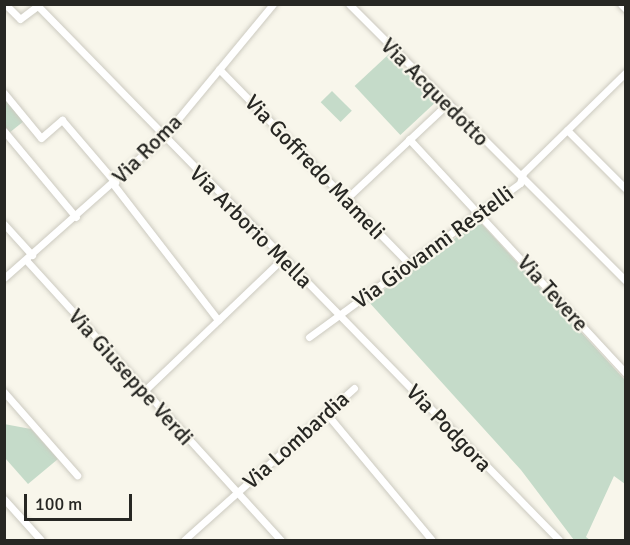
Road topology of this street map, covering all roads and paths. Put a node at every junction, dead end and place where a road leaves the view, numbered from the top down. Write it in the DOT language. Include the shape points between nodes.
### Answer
graph roads {
  1 [pos="273,4"];
  2 [pos="349,4"];
  3 [pos="621,4"];
  4 [pos="36,5"];
  5 [pos="5,7"];
  6 [pos="626,9"];
  7 [pos="219,69"];
  8 [pos="626,72"];
  9 [pos="4,93"];
  10 [pos="447,104"];
  11 [pos="567,130"];
  12 [pos="4,131"];
  13 [pos="163,137"];
  14 [pos="410,139"];
  15 [pos="522,178"];
  16 [pos="114,183"];
  17 [pos="626,189"];
  18 [pos="346,199"];
  19 [pos="480,214"];
  20 [pos="76,217"];
  21 [pos="4,224"];
  22 [pos="29,257"];
  23 [pos="282,259"];
  24 [pos="411,265"];
  25 [pos="4,278"];
  26 [pos="626,281"];
  27 [pos="339,316"];
  28 [pos="219,320"];
  29 [pos="309,337"];
  30 [pos="626,373"];
  31 [pos="354,388"];
  32 [pos="144,391"];
  33 [pos="4,392"];
  34 [pos="326,412"];
  35 [pos="77,475"];
  36 [pos="237,493"];
  37 [pos="4,499"];
  38 [pos="41,540"];
  39 [pos="184,540"];
  40 [pos="281,540"];
  41 [pos="432,540"];
  42 [pos="559,540"];
  1 -- 7 [label="street, Via Roma"];
  2 -- 10 [label="street, Via Acquedotto"];
  3 -- 6 [label="street"];
  4 -- 5 [label="street" via="20,19"];
  4 -- 13 [label="street, Via Arborio Mella"];
  7 -- 13 [label="street, Via Roma"];
  7 -- 18 [label="street, Via Goffredo Mameli"];
  8 -- 11 [label="street, Via Giovanni Restelli"];
  9 -- 16 [label="street" via="41,138 62,120"];
  10 -- 14 [label="street"];
  10 -- 15 [label="street, Via Acquedotto"];
  11 -- 15 [label="street, Via Giovanni Restelli"];
  11 -- 17 [label="street"];
  12 -- 20 [label="street"];
  13 -- 16 [label="street, Via Roma"];
  13 -- 23 [label="street, Via Arborio Mella"];
  14 -- 18 [label="street"];
  14 -- 19 [label="street, Via Tevere"];
  15 -- 19 [label="street, Via Giovanni Restelli"];
  15 -- 26 [label="street, Via Acquedotto"];
  16 -- 20 [label="street, Via Roma"];
  16 -- 28 [label="street"];
  18 -- 24 [label="street, Via Goffredo Mameli"];
  19 -- 24 [label="street, Via Giovanni Restelli"];
  19 -- 30 [label="street, Via Tevere"];
  20 -- 22 [label="street, Via Roma"];
  21 -- 22 [label="street, Via Giuseppe Verdi"];
  22 -- 25 [label="street, Via Roma"];
  22 -- 32 [label="street, Via Giuseppe Verdi"];
  23 -- 27 [label="street, Via Arborio Mella"];
  23 -- 28 [label="street"];
  24 -- 27 [label="street, Via Giovanni Restelli"];
  27 -- 29 [label="street, Via Giovanni Restelli"];
  27 -- 42 [label="street, Via Podgora"];
  28 -- 32 [label="street"];
  31 -- 34 [label="street, Via Lombardia"];
  32 -- 36 [label="street, Via Giuseppe Verdi"];
  33 -- 35 [label="street"];
  34 -- 36 [label="street, Via Lombardia"];
  34 -- 41 [label="street"];
  36 -- 39 [label="street, Via Lombardia"];
  36 -- 40 [label="street, Via Giuseppe Verdi"];
  37 -- 38 [label="street"];
}
